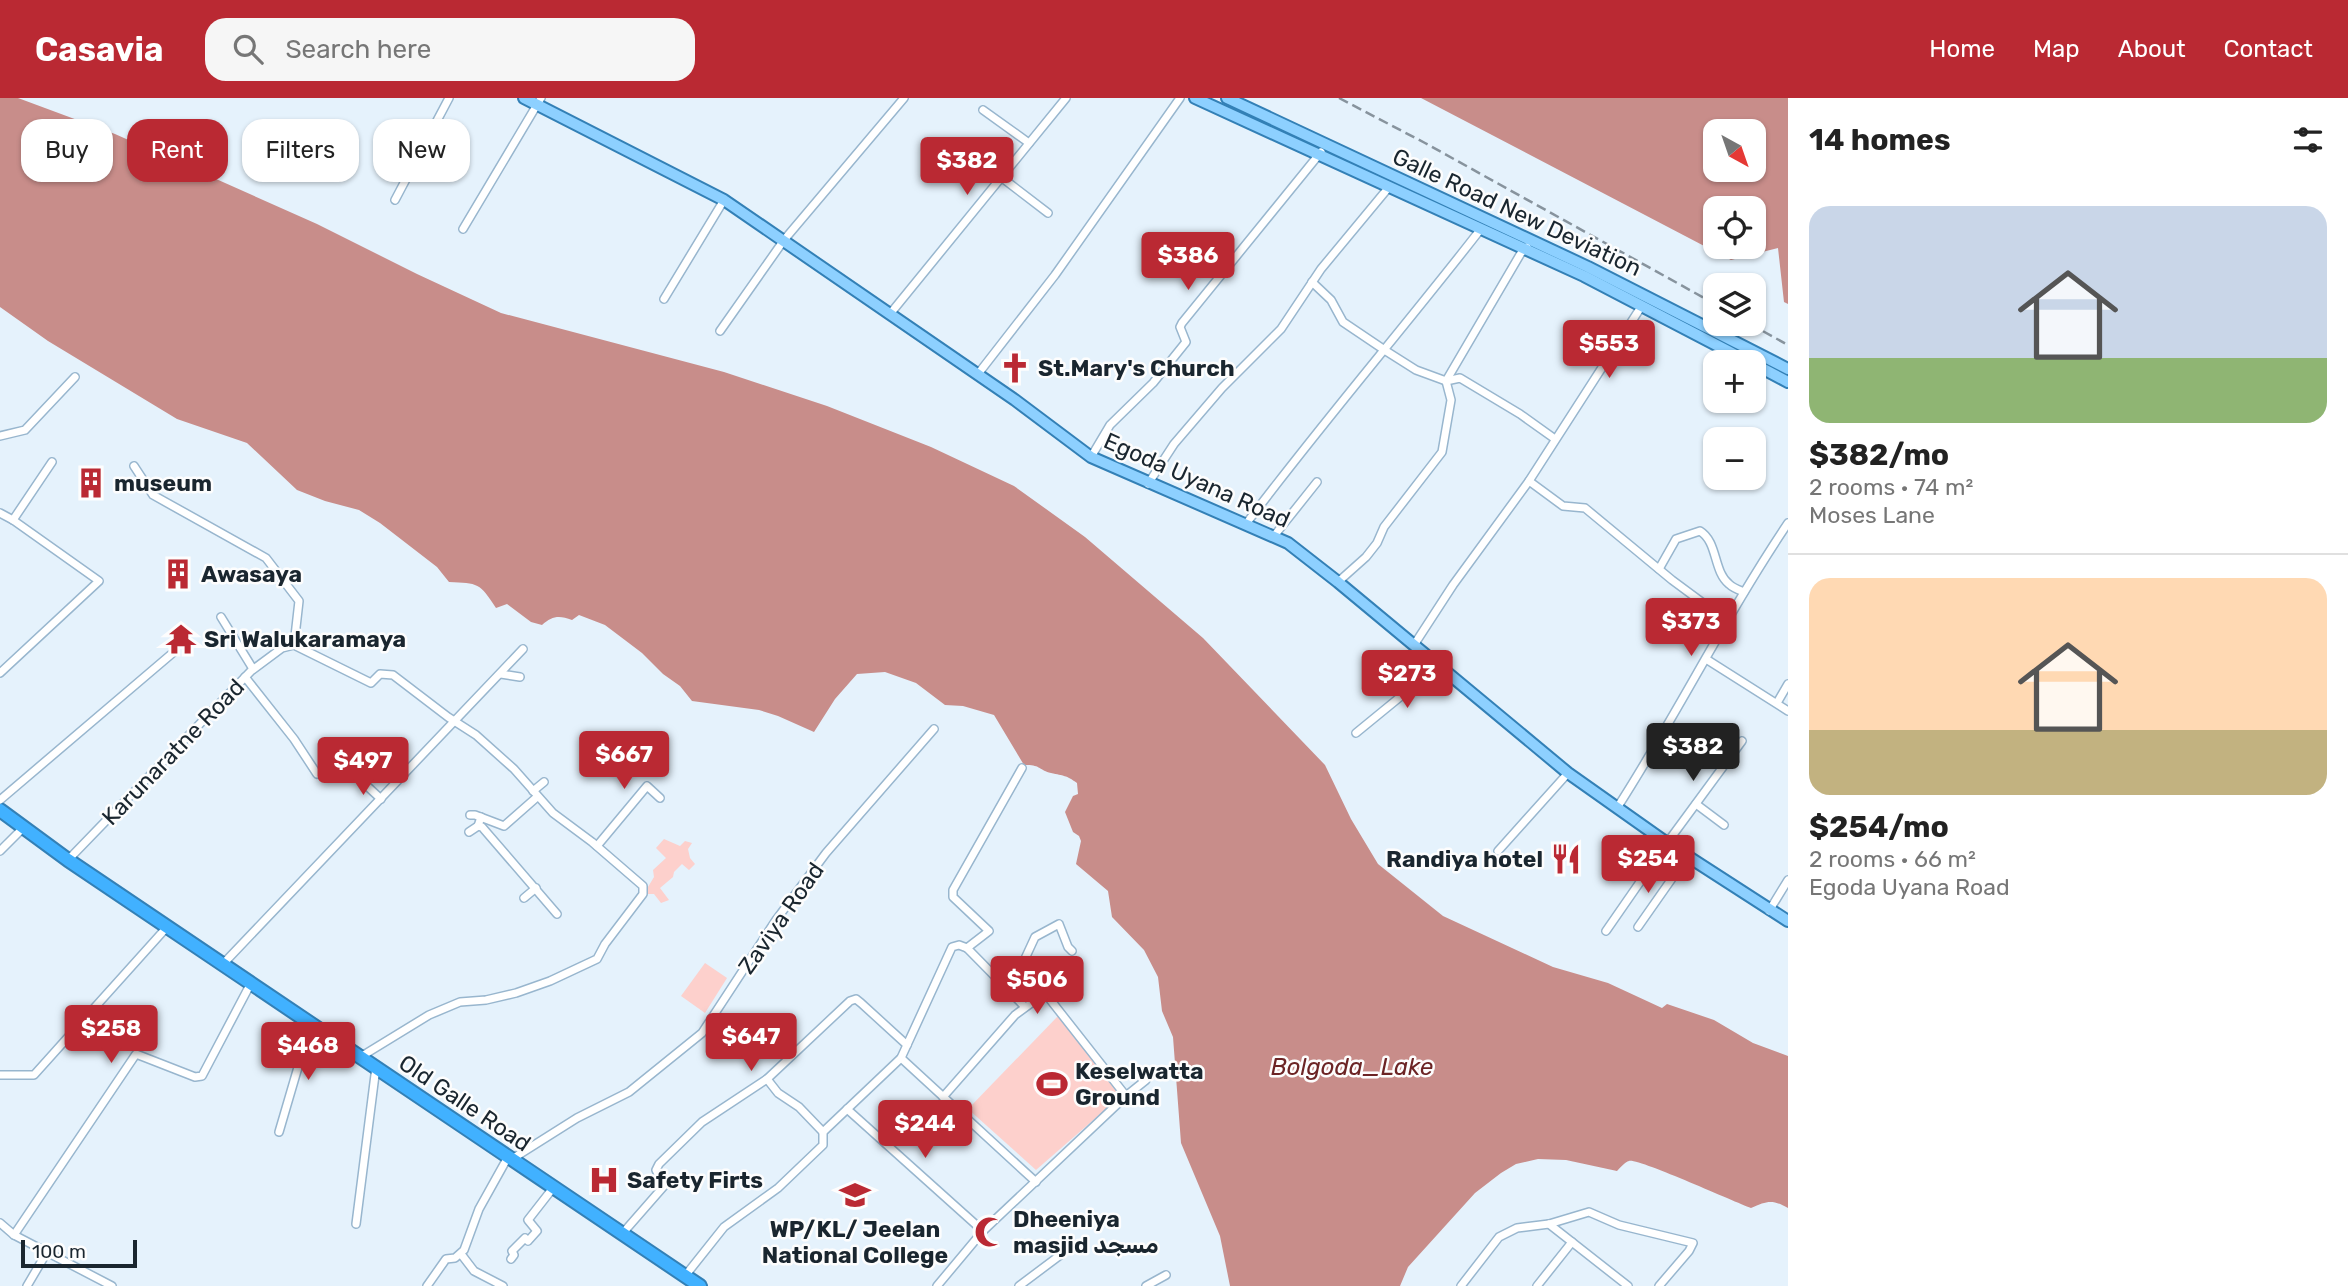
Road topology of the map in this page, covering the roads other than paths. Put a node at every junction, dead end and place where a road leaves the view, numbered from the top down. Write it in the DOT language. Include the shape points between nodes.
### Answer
graph roads {
  1 [pos="450,98"];
  2 [pos="524,98"];
  3 [pos="904,98"];
  4 [pos="1066,98"];
  5 [pos="1180,98"];
  6 [pos="1195,98"];
  7 [pos="1227,98"];
  8 [pos="539,101"];
  9 [pos="983,110"];
  10 [pos="1029,143"];
  11 [pos="1323,150"];
  12 [pos="1001,177"];
  13 [pos="1389,187"];
  14 [pos="395,200"];
  15 [pos="724,200"];
  16 [pos="1048,213"];
  17 [pos="463,229"];
  18 [pos="1480,230"];
  19 [pos="783,240"];
  20 [pos="1528,244"];
  21 [pos="1312,282"];
  22 [pos="664,299"];
  23 [pos="1641,307"];
  24 [pos="890,314"];
  25 [pos="720,331"];
  26 [pos="1725,350"];
  27 [pos="1385,351"];
  28 [pos="1788,369"];
  29 [pos="1766,371"];
  30 [pos="978,374"];
  31 [pos="75,377"];
  32 [pos="1446,382"];
  33 [pos="1788,382"];
  34 [pos="0,436"];
  35 [pos="1555,439"];
  36 [pos="1091,457"];
  37 [pos="52,462"];
  38 [pos="134,466"];
  39 [pos="1529,481"];
  40 [pos="1317,482"];
  41 [pos="1148,484"];
  42 [pos="0,513"];
  43 [pos="13,520"];
  44 [pos="1788,523"];
  45 [pos="1246,524"];
  46 [pos="1274,536"];
  47 [pos="1659,569"];
  48 [pos="1338,582"];
  49 [pos="1744,592"];
  50 [pos="221,617"];
  51 [pos="1726,620"];
  52 [pos="294,645"];
  53 [pos="1414,645"];
  54 [pos="523,649"];
  55 [pos="175,651"];
  56 [pos="1706,659"];
  57 [pos="1432,660"];
  58 [pos="253,669"];
  59 [pos="0,673"];
  60 [pos="501,674"];
  61 [pos="245,677"];
  62 [pos="520,677"];
  63 [pos="1788,684"];
  64 [pos="1777,703"];
  65 [pos="1788,711"];
  66 [pos="455,721"];
  67 [pos="934,729"];
  68 [pos="1356,733"];
  69 [pos="1742,741"];
  70 [pos="1022,768"];
  71 [pos="1568,773"];
  72 [pos="544,782"];
  73 [pos="535,794"];
  74 [pos="660,798"];
  75 [pos="381,799"];
  76 [pos="0,800"];
  77 [pos="1696,804"];
  78 [pos="1617,808"];
  79 [pos="0,810"];
  80 [pos="470,815"];
  81 [pos="481,817"];
  82 [pos="1724,825"];
  83 [pos="478,826"];
  84 [pos="24,827"];
  85 [pos="469,832"];
  86 [pos="1667,843"];
  87 [pos="597,846"];
  88 [pos="0,851"];
  89 [pos="1498,851"];
  90 [pos="1687,857"];
  91 [pos="68,860"];
  92 [pos="1788,880"];
  93 [pos="536,888"];
  94 [pos="524,898"];
  95 [pos="1769,911"];
  96 [pos="557,914"];
  97 [pos="1788,921"];
  98 [pos="167,927"];
  99 [pos="1638,927"];
  100 [pos="1606,932"];
  101 [pos="967,948"];
  102 [pos="1072,951"];
  103 [pos="223,964"];
  104 [pos="251,983"];
  105 [pos="1007,989"];
  106 [pos="1025,1007"];
  107 [pos="311,1023"];
  108 [pos="908,1045"];
  109 [pos="362,1056"];
  110 [pos="901,1058"];
  111 [pos="376,1068"];
  112 [pos="0,1075"];
  113 [pos="767,1079"];
  114 [pos="1146,1080"];
  115 [pos="1126,1096"];
  116 [pos="943,1097"];
  117 [pos="848,1109"];
  118 [pos="279,1132"];
  119 [pos="823,1132"];
  120 [pos="509,1159"];
  121 [pos="1036,1182"];
  122 [pos="553,1188"];
  123 [pos="0,1223"];
  124 [pos="356,1224"];
  125 [pos="1549,1224"];
  126 [pos="983,1231"];
  127 [pos="622,1234"];
  128 [pos="13,1235"];
  129 [pos="1572,1242"];
  130 [pos="47,1252"];
  131 [pos="1063,1253"];
  132 [pos="461,1254"];
  133 [pos="511,1259"];
  134 [pos="1166,1275"];
  135 [pos="690,1282"];
  136 [pos="27,1286"];
  137 [pos="113,1286"];
  138 [pos="427,1286"];
  139 [pos="503,1286"];
  140 [pos="937,1286"];
  141 [pos="1019,1286"];
  142 [pos="1146,1286"];
  143 [pos="1461,1286"];
  144 [pos="1538,1286"];
  145 [pos="1628,1286"];
  146 [pos="1659,1286"];
  1 -- 14 [label="street"];
  2 -- 8 [label="main road, Egoda Uyana Road"];
  3 -- 19 [label="street"];
  4 -- 10 [label="street"];
  5 -- 30 [label="street" via="1055,275"];
  6 -- 11 [label="main road, Galle Road New Deviation"];
  7 -- 11 [label="main road, Galle Road New Deviation"];
  8 -- 15 [label="main road, Egoda Uyana Road"];
  8 -- 17 [label="street"];
  9 -- 10 [label="street"];
  10 -- 12 [label="street"];
  11 -- 13 [label="main road, Galle Road New Deviation"];
  11 -- 20 [label="main road, Galle Road New Deviation"];
  11 -- 36 [label="street" via="1182,323 1186,342 1110,425"];
  12 -- 16 [label="street"];
  12 -- 24 [label="street"];
  13 -- 18 [label="main road, Galle Road New Deviation"];
  13 -- 21 [label="street"];
  15 -- 19 [label="main road, Egoda Uyana Road"];
  15 -- 22 [label="street"];
  18 -- 20 [label="main road, Galle Road New Deviation"];
  18 -- 27 [label="street"];
  19 -- 24 [label="main road, Egoda Uyana Road"];
  19 -- 25 [label="street"];
  20 -- 23 [label="main road, Galle Road New Deviation"];
  20 -- 28 [label="main road, Galle Road New Deviation" via="1588,267"];
  20 -- 32 [label="street"];
  21 -- 27 [label="street" via="1331,300 1343,322"];
  21 -- 41 [label="street" via="1281,329 1222,387 1174,444"];
  23 -- 26 [label="main road, Galle Road New Deviation"];
  23 -- 35 [label="street"];
  24 -- 30 [label="main road, Egoda Uyana Road"];
  27 -- 32 [label="street"];
  27 -- 45 [label="street"];
  29 -- 33 [label="main road, Galle Road New Deviation"];
  30 -- 36 [label="main road, Egoda Uyana Road"];
  31 -- 34 [label="street" via="25,430"];
  32 -- 35 [label="street" via="1460,378"];
  32 -- 48 [label="street" via="1451,400 1442,452 1366,557"];
  35 -- 39 [label="street"];
  36 -- 41 [label="main road, Egoda Uyana Road"];
  37 -- 43 [label="street"];
  38 -- 52 [label="street" via="153,495 266,558 299,601"];
  39 -- 47 [label="street" via="1563,506 1585,508"];
  39 -- 53 [label="street"];
  40 -- 46 [label="street"];
  41 -- 45 [label="main road, Egoda Uyana Road"];
  42 -- 43 [label="street"];
  43 -- 59 [label="street" via="99,581"];
  44 -- 49 [label="street"];
  45 -- 46 [label="main road, Egoda Uyana Road"];
  46 -- 48 [label="main road, Egoda Uyana Road"];
  47 -- 49 [label="street" via="1676,539 1700,531 1710,541 1727,583"];
  47 -- 51 [label="street"];
  48 -- 53 [label="main road, Egoda Uyana Road"];
  49 -- 51 [label="street"];
  50 -- 58 [label="street"];
  51 -- 56 [label="street"];
  52 -- 58 [label="street, Karunaratne Road"];
  52 -- 66 [label="street" via="371,683 380,674 393,675"];
  53 -- 57 [label="main road, Egoda Uyana Road"];
  54 -- 60 [label="street"];
  55 -- 76 [label="street"];
  56 -- 64 [label="street"];
  56 -- 78 [label="street"];
  57 -- 68 [label="street" via="1400,697"];
  57 -- 71 [label="main road, Egoda Uyana Road"];
  58 -- 61 [label="street, Karunaratne Road"];
  60 -- 62 [label="street"];
  60 -- 66 [label="street"];
  61 -- 75 [label="street" via="317,774 341,762"];
  61 -- 91 [label="street, Karunaratne Road"];
  63 -- 64 [label="street"];
  64 -- 65 [label="street"];
  66 -- 73 [label="street" via="514,769"];
  66 -- 75 [label="street"];
  67 -- 120 [label="street, Zaviya Road" via="826,853 702,1033 629,1092"];
  69 -- 77 [label="street"];
  70 -- 101 [label="street" via="953,890 953,897 989,932"];
  71 -- 78 [label="main road, Egoda Uyana Road"];
  71 -- 89 [label="street"];
  72 -- 73 [label="street"];
  73 -- 81 [label="street" via="503,827"];
  73 -- 87 [label="street"];
  74 -- 87 [label="street" via="647,786"];
  75 -- 103 [label="street"];
  77 -- 82 [label="street"];
  77 -- 86 [label="street"];
  78 -- 86 [label="main road, Egoda Uyana Road"];
  79 -- 84 [label="highway, Old Galle Road"];
  80 -- 81 [label="street"];
  81 -- 83 [label="street"];
  83 -- 85 [label="street"];
  83 -- 93 [label="street"];
  84 -- 88 [label="street"];
  84 -- 91 [label="highway, Old Galle Road"];
  86 -- 90 [label="main road, Egoda Uyana Road"];
  86 -- 100 [label="street"];
  87 -- 109 [label="street" via="643,886 643,894 597,958 516,993 460,1002 429,1015"];
  90 -- 95 [label="main road, Egoda Uyana Road"];
  90 -- 99 [label="street"];
  91 -- 98 [label="highway, Old Galle Road"];
  92 -- 95 [label="street"];
  93 -- 94 [label="street"];
  93 -- 96 [label="street"];
  95 -- 97 [label="main road, Egoda Uyana Road"];
  98 -- 103 [label="highway, Old Galle Road"];
  98 -- 112 [label="street" via="34,1075"];
  101 -- 105 [label="street"];
  101 -- 108 [label="street" via="952,947"];
  102 -- 105 [label="street" via="1059,924 1035,937 1023,963 1026,971"];
  103 -- 104 [label="highway, Old Galle Road"];
  104 -- 107 [label="highway, Old Galle Road"];
  104 -- 128 [label="street" via="202,1076 136,1054"];
  105 -- 106 [label="street"];
  106 -- 115 [label="street" via="1045,993"];
  106 -- 116 [label="street"];
  107 -- 109 [label="highway, Old Galle Road"];
  107 -- 118 [label="street"];
  108 -- 110 [label="street"];
  108 -- 113 [label="street" via="856,999"];
  109 -- 111 [label="highway, Old Galle Road"];
  110 -- 116 [label="street"];
  110 -- 117 [label="street"];
  111 -- 120 [label="highway, Old Galle Road"];
  111 -- 124 [label="street"];
  113 -- 119 [label="street"];
  113 -- 127 [label="street" via="702,1122 659,1164 656,1170 664,1186"];
  114 -- 115 [label="street"];
  115 -- 121 [label="street"];
  116 -- 121 [label="street"];
  117 -- 119 [label="street"];
  117 -- 126 [label="street"];
  119 -- 135 [label="street" via="823,1146 778,1188 724,1227"];
  120 -- 122 [label="highway, Old Galle Road"];
  120 -- 132 [label="street" via="479,1209"];
  121 -- 126 [label="street"];
  122 -- 127 [label="highway, Old Galle Road"];
  122 -- 133 [label="street" via="528,1220 537,1231 528,1241 520,1241"];
  123 -- 128 [label="street"];
  125 -- 129 [label="street"];
  125 -- 143 [label="street" via="1517,1228 1499,1237"];
  125 -- 146 [label="street" via="1589,1212 1619,1225 1693,1243"];
  126 -- 140 [label="street"];
  127 -- 135 [label="highway, Old Galle Road"];
  128 -- 130 [label="street"];
  129 -- 144 [label="street"];
  129 -- 145 [label="street"];
  130 -- 136 [label="street"];
  130 -- 137 [label="street"];
  131 -- 141 [label="street"];
  132 -- 138 [label="street" via="446,1258"];
  132 -- 139 [label="street" via="474,1271"];
  134 -- 142 [label="street"];
}
